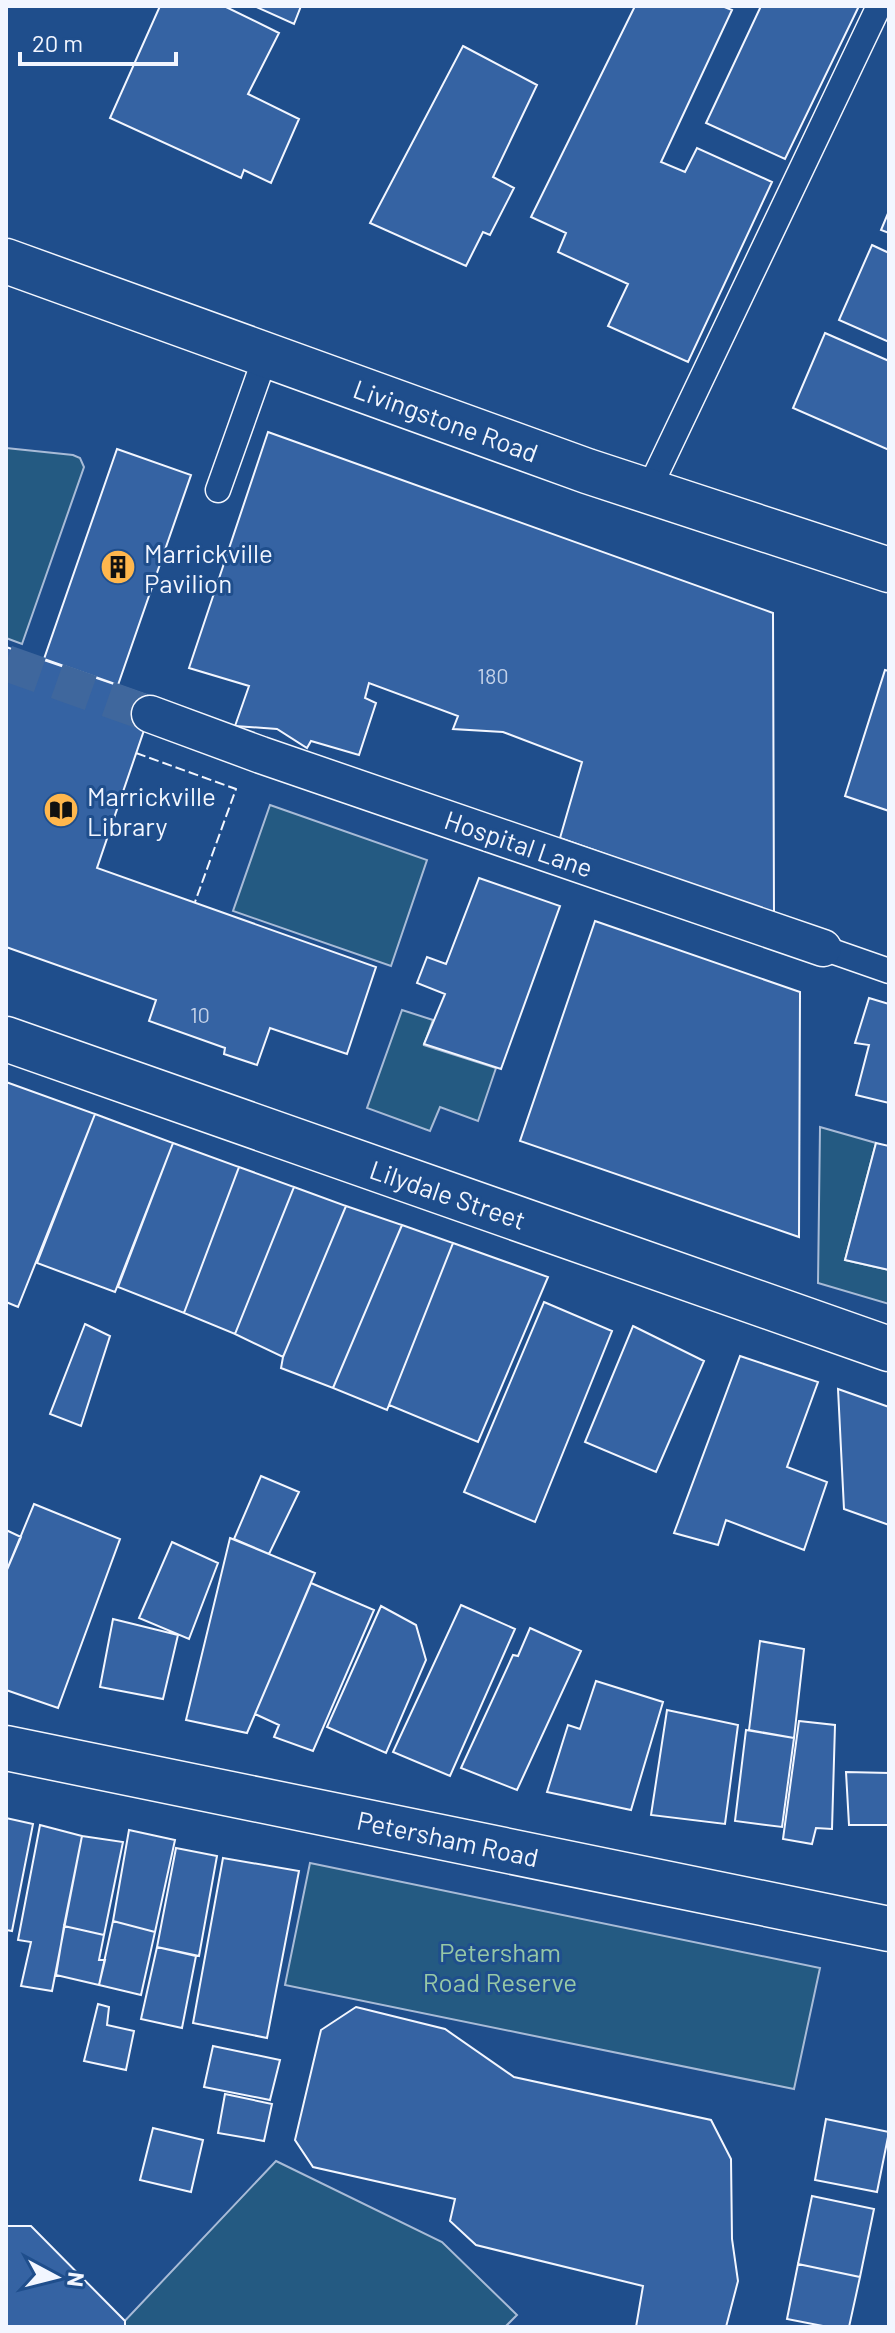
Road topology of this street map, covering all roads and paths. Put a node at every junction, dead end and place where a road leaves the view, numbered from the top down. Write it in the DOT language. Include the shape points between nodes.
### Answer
graph roads {
  1 [pos="879,6"];
  2 [pos="6,261"];
  3 [pos="266,355"];
  4 [pos="218,490"];
  5 [pos="648,491"];
  6 [pos="889,570"];
  7 [pos="150,714"];
  8 [pos="823,948"];
  9 [pos="889,971"];
  10 [pos="6,1039"];
  11 [pos="889,1349"];
  12 [pos="6,1748"];
  13 [pos="889,1929"];
  1 -- 5 [label="lane"];
  2 -- 3 [label="street, Livingstone Road"];
  3 -- 4 [label="lane"];
  3 -- 5 [label="street, Livingstone Road"];
  5 -- 6 [label="street, Livingstone Road"];
  7 -- 8 [label="street, Hospital Lane"];
  8 -- 9 [label="lane, Hospital Lane"];
  10 -- 11 [label="street, Lilydale Street"];
  12 -- 13 [label="street, Petersham Road"];
}
